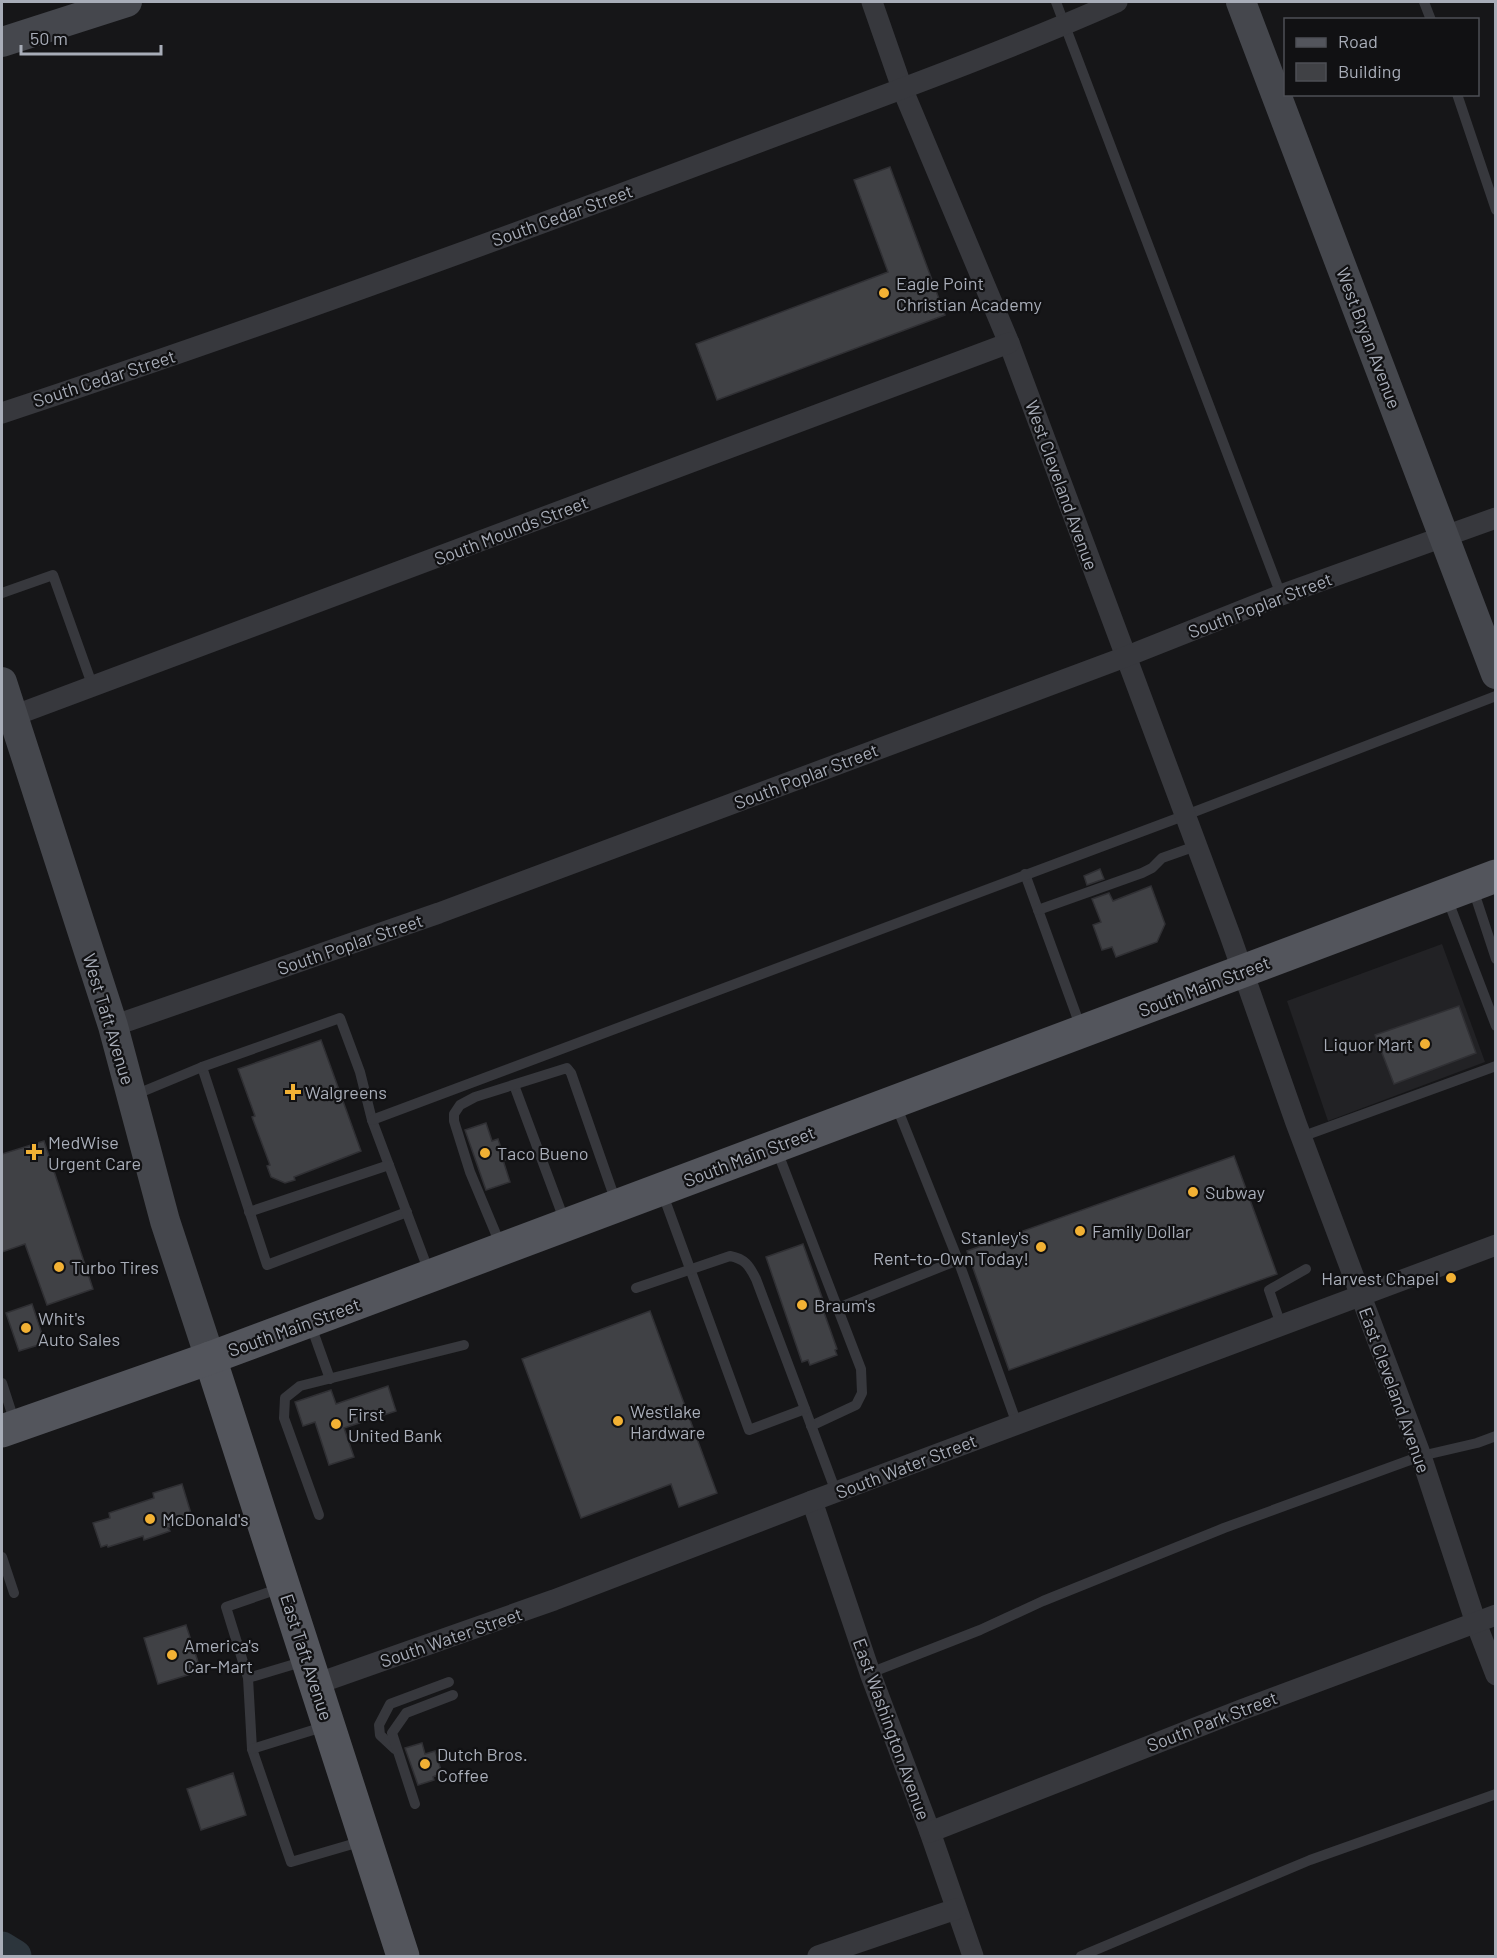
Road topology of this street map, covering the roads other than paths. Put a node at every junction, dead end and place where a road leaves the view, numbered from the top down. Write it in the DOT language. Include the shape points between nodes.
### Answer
graph roads {
  1 [pos="127,2"];
  2 [pos="872,2"];
  3 [pos="1056,2"];
  4 [pos="1117,2"];
  5 [pos="1241,2"];
  6 [pos="1424,2"];
  7 [pos="1430,18"];
  8 [pos="1064,25"];
  9 [pos="2,42"];
  10 [pos="902,88"];
  11 [pos="1458,96"];
  12 [pos="1496,210"];
  13 [pos="1009,342"];
  14 [pos="2,413"];
  15 [pos="1496,518"];
  16 [pos="1444,538"];
  17 [pos="2,593"];
  18 [pos="1281,595"];
  19 [pos="1125,657"];
  20 [pos="1496,674"];
  21 [pos="2,682"];
  22 [pos="93,687"];
  23 [pos="1496,696"];
  24 [pos="13,716"];
  25 [pos="1185,815"];
  26 [pos="1196,846"];
  27 [pos="1025,874"];
  28 [pos="1471,886"];
  29 [pos="1038,910"];
  30 [pos="1496,959"];
  31 [pos="1243,971"];
  32 [pos="113,1026"];
  33 [pos="1496,1026"];
  34 [pos="1083,1031"];
  35 [pos="1496,1066"];
  36 [pos="202,1067"];
  37 [pos="514,1085"];
  38 [pos="130,1090"];
  39 [pos="895,1101"];
  40 [pos="372,1120"];
  41 [pos="1301,1137"];
  42 [pos="775,1146"];
  43 [pos="389,1165"];
  44 [pos="661,1189"];
  45 [pos="618,1205"];
  46 [pos="249,1212"];
  47 [pos="406,1212"];
  48 [pos="566,1225"];
  49 [pos="1496,1245"];
  50 [pos="502,1249"];
  51 [pos="958,1260"];
  52 [pos="690,1269"];
  53 [pos="1306,1269"];
  54 [pos="430,1276"];
  55 [pos="636,1288"];
  56 [pos="1360,1296"];
  57 [pos="838,1308"];
  58 [pos="309,1321"];
  59 [pos="1281,1325"];
  60 [pos="464,1345"];
  61 [pos="210,1358"];
  62 [pos="330,1379"];
  63 [pos="2,1383"];
  64 [pos="805,1409"];
  65 [pos="1017,1424"];
  66 [pos="811,1426"];
  67 [pos="9,1429"];
  68 [pos="1496,1436"];
  69 [pos="1421,1456"];
  70 [pos="836,1492"];
  71 [pos="812,1501"];
  72 [pos="319,1515"];
  73 [pos="2,1557"];
  74 [pos="285,1587"];
  75 [pos="14,1593"];
  76 [pos="1486,1619"];
  77 [pos="312,1672"];
  78 [pos="870,1673"];
  79 [pos="1496,1675"];
  80 [pos="248,1678"];
  81 [pos="449,1682"];
  82 [pos="453,1695"];
  83 [pos="329,1725"];
  84 [pos="252,1749"];
  85 [pos="398,1751"];
  86 [pos="1496,1794"];
  87 [pos="415,1804"];
  88 [pos="930,1832"];
  89 [pos="366,1840"];
  90 [pos="956,1910"];
  91 [pos="404,1956"];
  92 [pos="818,1956"];
  93 [pos="973,1956"];
  94 [pos="1081,1956"];
  1 -- 9 [label="street"];
  2 -- 10 [label="street, West Cleveland Avenue"];
  3 -- 8 [label="lane"];
  4 -- 8 [label="street, South Cedar Street"];
  5 -- 16 [label="street, West Bryan Avenue"];
  6 -- 7 [label="lane"];
  8 -- 10 [label="street, South Cedar Street"];
  8 -- 18 [label="lane"];
  10 -- 13 [label="street, West Cleveland Avenue"];
  10 -- 14 [label="street, South Cedar Street" via="590,206 174,356"];
  11 -- 12 [label="lane"];
  13 -- 19 [label="street, West Cleveland Avenue"];
  13 -- 22 [label="street, South Mounds Street"];
  15 -- 16 [label="street, South Poplar Street"];
  16 -- 18 [label="street, South Poplar Street"];
  16 -- 20 [label="street, West Bryan Avenue"];
  17 -- 22 [label="lane" via="53,574"];
  18 -- 19 [label="street, South Poplar Street"];
  19 -- 25 [label="street, West Cleveland Avenue"];
  19 -- 32 [label="street, South Poplar Street" via="439,913"];
  21 -- 24 [label="street, West Taft Avenue"];
  22 -- 24 [label="street, South Mounds Street"];
  23 -- 25 [label="lane"];
  24 -- 32 [label="street, West Taft Avenue"];
  25 -- 26 [label="street, West Cleveland Avenue"];
  25 -- 27 [label="lane"];
  26 -- 29 [label="lane" via="1162,858 1142,873"];
  26 -- 31 [label="street, West Cleveland Avenue"];
  27 -- 29 [label="lane"];
  27 -- 40 [label="lane"];
  28 -- 30 [label="lane"];
  28 -- 31 [label="main road, South Main Street"];
  28 -- 33 [label="lane"];
  29 -- 34 [label="lane"];
  31 -- 34 [label="main road, South Main Street"];
  31 -- 41 [label="street, East Cleveland Avenue"];
  32 -- 38 [label="street, West Taft Avenue"];
  34 -- 39 [label="main road, South Main Street"];
  35 -- 41 [label="lane"];
  36 -- 38 [label="lane"];
  36 -- 40 [label="lane" via="340,1018"];
  36 -- 46 [label="lane"];
  37 -- 45 [label="lane" via="569,1070"];
  37 -- 48 [label="lane"];
  37 -- 50 [label="lane" via="475,1097 460,1105 454,1114 470,1172"];
  38 -- 61 [label="street, West Taft Avenue" via="165,1221"];
  39 -- 42 [label="main road, South Main Street"];
  39 -- 51 [label="lane"];
  40 -- 43 [label="lane"];
  41 -- 56 [label="street, East Cleveland Avenue"];
  42 -- 44 [label="main road, South Main Street"];
  42 -- 57 [label="lane"];
  43 -- 46 [label="lane"];
  43 -- 47 [label="lane"];
  44 -- 45 [label="main road, South Main Street"];
  44 -- 52 [label="lane"];
  45 -- 48 [label="main road, South Main Street"];
  46 -- 47 [label="lane" via="267,1265"];
  47 -- 54 [label="lane"];
  48 -- 50 [label="main road, South Main Street"];
  49 -- 56 [label="street, South Water Street"];
  50 -- 54 [label="main road, South Main Street"];
  51 -- 57 [label="lane"];
  51 -- 65 [label="lane"];
  52 -- 55 [label="lane"];
  52 -- 64 [label="lane" via="730,1256 742,1258 749,1265"];
  52 -- 64 [label="lane" via="749,1430"];
  53 -- 59 [label="lane" via="1269,1290"];
  54 -- 58 [label="main road, South Main Street"];
  56 -- 59 [label="street, South Water Street"];
  56 -- 69 [label="street, East Cleveland Avenue"];
  57 -- 66 [label="lane" via="861,1368 862,1393 856,1405"];
  58 -- 61 [label="main road, South Main Street"];
  58 -- 62 [label="lane"];
  59 -- 65 [label="street, South Water Street"];
  60 -- 62 [label="lane"];
  61 -- 67 [label="main road, South Main Street"];
  61 -- 74 [label="main road, East Taft Avenue"];
  62 -- 72 [label="lane" via="300,1386 285,1398 284,1418"];
  63 -- 67 [label="lane"];
  64 -- 66 [label="lane"];
  65 -- 70 [label="street, South Water Street"];
  66 -- 70 [label="lane"];
  68 -- 69 [label="lane"];
  69 -- 76 [label="street, East Cleveland Avenue"];
  69 -- 78 [label="lane" via="1224,1528"];
  70 -- 71 [label="street, South Water Street"];
  71 -- 77 [label="street, South Water Street" via="554,1600"];
  71 -- 78 [label="street, East Washington Avenue"];
  73 -- 75 [label="lane"];
  74 -- 77 [label="main road, East Taft Avenue"];
  74 -- 80 [label="lane" via="226,1607"];
  76 -- 79 [label="street, East Cleveland Avenue"];
  76 -- 88 [label="street, South Park Street" via="1240,1710"];
  77 -- 80 [label="lane"];
  77 -- 83 [label="main road, East Taft Avenue"];
  78 -- 88 [label="street, East Washington Avenue"];
  80 -- 84 [label="lane"];
  81 -- 85 [label="lane" via="390,1704 379,1725 380,1734"];
  82 -- 85 [label="lane" via="406,1713 392,1733"];
  83 -- 84 [label="lane"];
  83 -- 89 [label="main road, East Taft Avenue"];
  84 -- 89 [label="lane" via="291,1862"];
  85 -- 87 [label="lane"];
  86 -- 94 [label="lane" via="1310,1860"];
  88 -- 90 [label="street, East Washington Avenue"];
  89 -- 91 [label="main road, East Taft Avenue"];
  90 -- 92 [label="street"];
  90 -- 93 [label="street, East Washington Avenue"];
}
